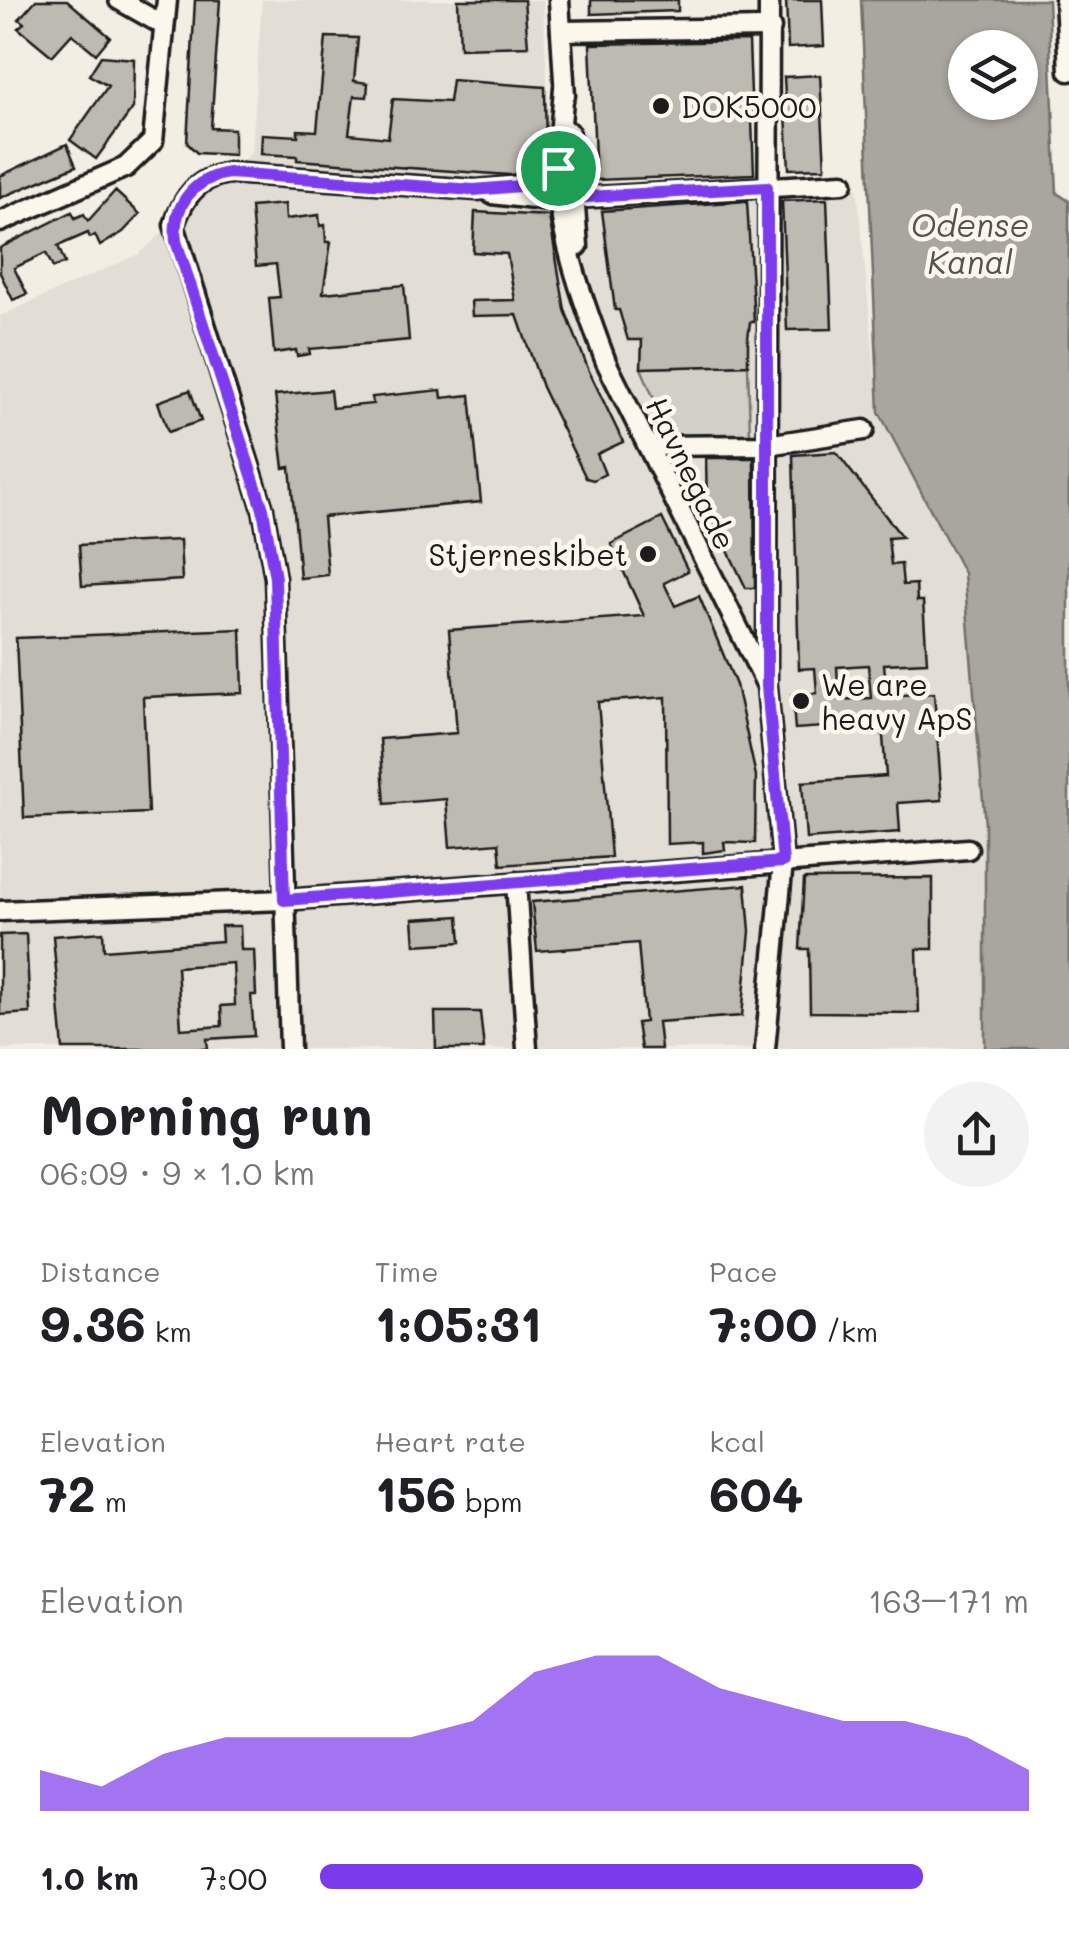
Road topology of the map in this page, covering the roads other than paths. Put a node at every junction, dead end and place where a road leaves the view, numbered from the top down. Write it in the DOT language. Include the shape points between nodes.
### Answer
graph roads {
  1 [pos="119,0"];
  2 [pos="167,0"];
  3 [pos="559,0"];
  4 [pos="769,0"];
  5 [pos="1065,0"];
  6 [pos="163,25"];
  7 [pos="770,28"];
  8 [pos="561,31"];
  9 [pos="1069,72"];
  10 [pos="843,183"];
  11 [pos="767,187"];
  12 [pos="565,189"];
  13 [pos="0,222"];
  14 [pos="864,430"];
  15 [pos="767,445"];
  16 [pos="648,446"];
  17 [pos="767,686"];
  18 [pos="968,849"];
  19 [pos="783,862"];
  20 [pos="516,882"];
  21 [pos="284,900"];
  22 [pos="0,911"];
  23 [pos="290,1049"];
  24 [pos="527,1049"];
  25 [pos="765,1049"];
  1 -- 6 [label="street"];
  2 -- 6 [label="street"];
  3 -- 8 [label="street, Havnegade"];
  4 -- 7 [label="street"];
  5 -- 9 [label="street"];
  6 -- 13 [label="street" via="153,141 126,167"];
  7 -- 8 [label="street"];
  7 -- 11 [label="street"];
  8 -- 12 [label="street, Havnegade"];
  10 -- 11 [label="street"];
  11 -- 12 [label="street"];
  11 -- 15 [label="street"];
  12 -- 16 [label="street, Havnegade" via="579,276 606,362"];
  12 -- 21 [label="street" via="514,199 477,190 229,173 210,176 188,193 174,226 263,509 275,578"];
  14 -- 15 [label="street"];
  15 -- 16 [label="street"];
  15 -- 17 [label="street"];
  16 -- 17 [label="street, Havnegade"];
  17 -- 19 [label="street, Havnegade"];
  18 -- 19 [label="street"];
  19 -- 20 [label="street"];
  19 -- 25 [label="street, Havnegade"];
  20 -- 21 [label="street"];
  20 -- 24 [label="street"];
  21 -- 22 [label="street"];
  21 -- 23 [label="street"];
}
